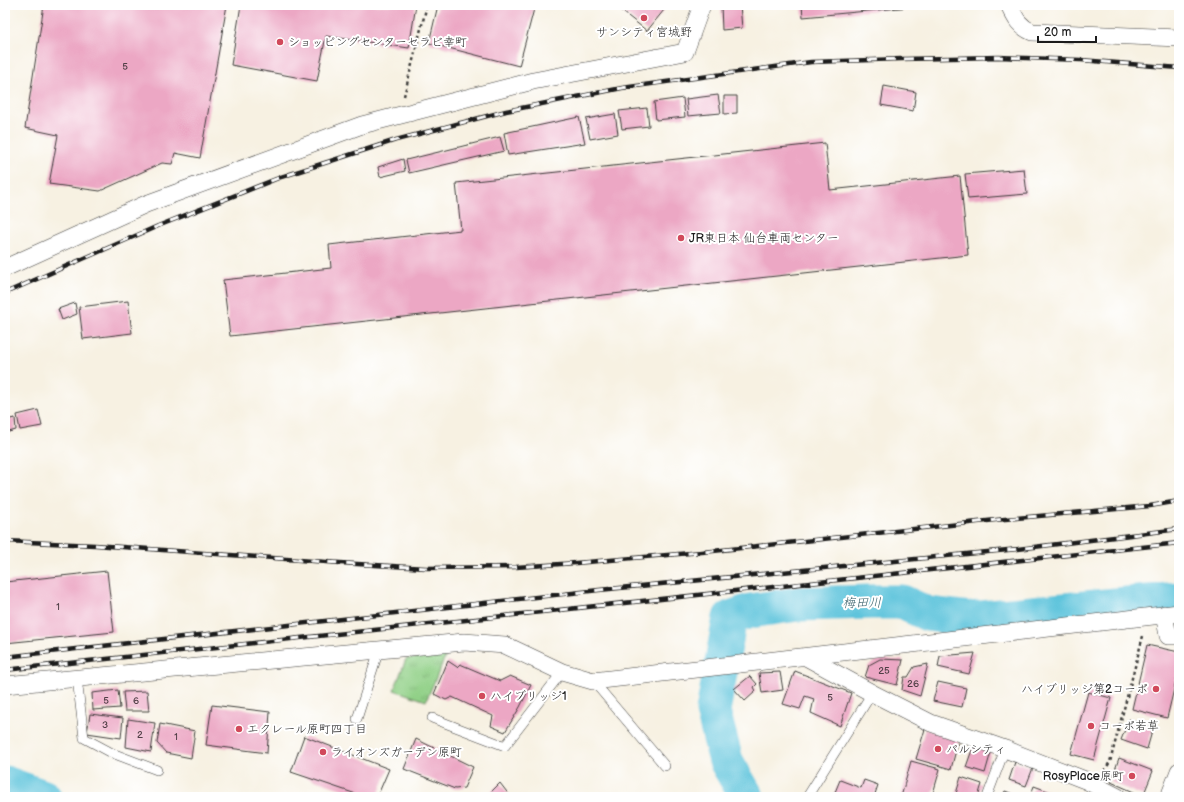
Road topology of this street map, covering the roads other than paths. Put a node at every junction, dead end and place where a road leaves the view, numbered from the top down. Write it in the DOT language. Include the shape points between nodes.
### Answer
graph roads {
  1 [pos="702,5"];
  2 [pos="1009,5"];
  3 [pos="1179,38"];
  4 [pos="5,268"];
  5 [pos="1164,614"];
  6 [pos="1179,636"];
  7 [pos="380,650"];
  8 [pos="806,657"];
  9 [pos="562,672"];
  10 [pos="77,678"];
  11 [pos="593,682"];
  12 [pos="5,685"];
  13 [pos="872,693"];
  14 [pos="432,718"];
  15 [pos="357,719"];
  16 [pos="1005,749"];
  17 [pos="664,766"];
  18 [pos="157,770"];
  19 [pos="1179,771"];
  20 [pos="807,797"];
  21 [pos="987,797"];
  22 [pos="1118,797"];
  23 [pos="1169,797"];
  1 -- 4 [label="street" via="685,52 533,81 362,125 146,204"];
  2 -- 3 [label="street" via="1018,23 1032,32"];
  5 -- 6 [label="street" via="1168,636"];
  5 -- 8 [label="street"];
  7 -- 9 [label="street" via="464,642 505,645"];
  7 -- 10 [label="street"];
  7 -- 15 [label="lane"];
  8 -- 11 [label="street"];
  8 -- 13 [label="street"];
  9 -- 11 [label="street"];
  9 -- 14 [label="lane" via="505,746"];
  10 -- 12 [label="street"];
  10 -- 18 [label="lane" via="84,738 112,753"];
  11 -- 17 [label="lane"];
  13 -- 16 [label="street" via="931,723"];
  13 -- 20 [label="lane"];
  16 -- 21 [label="lane"];
  16 -- 22 [label="street" via="1085,780"];
  19 -- 23 [label="street"];
}
